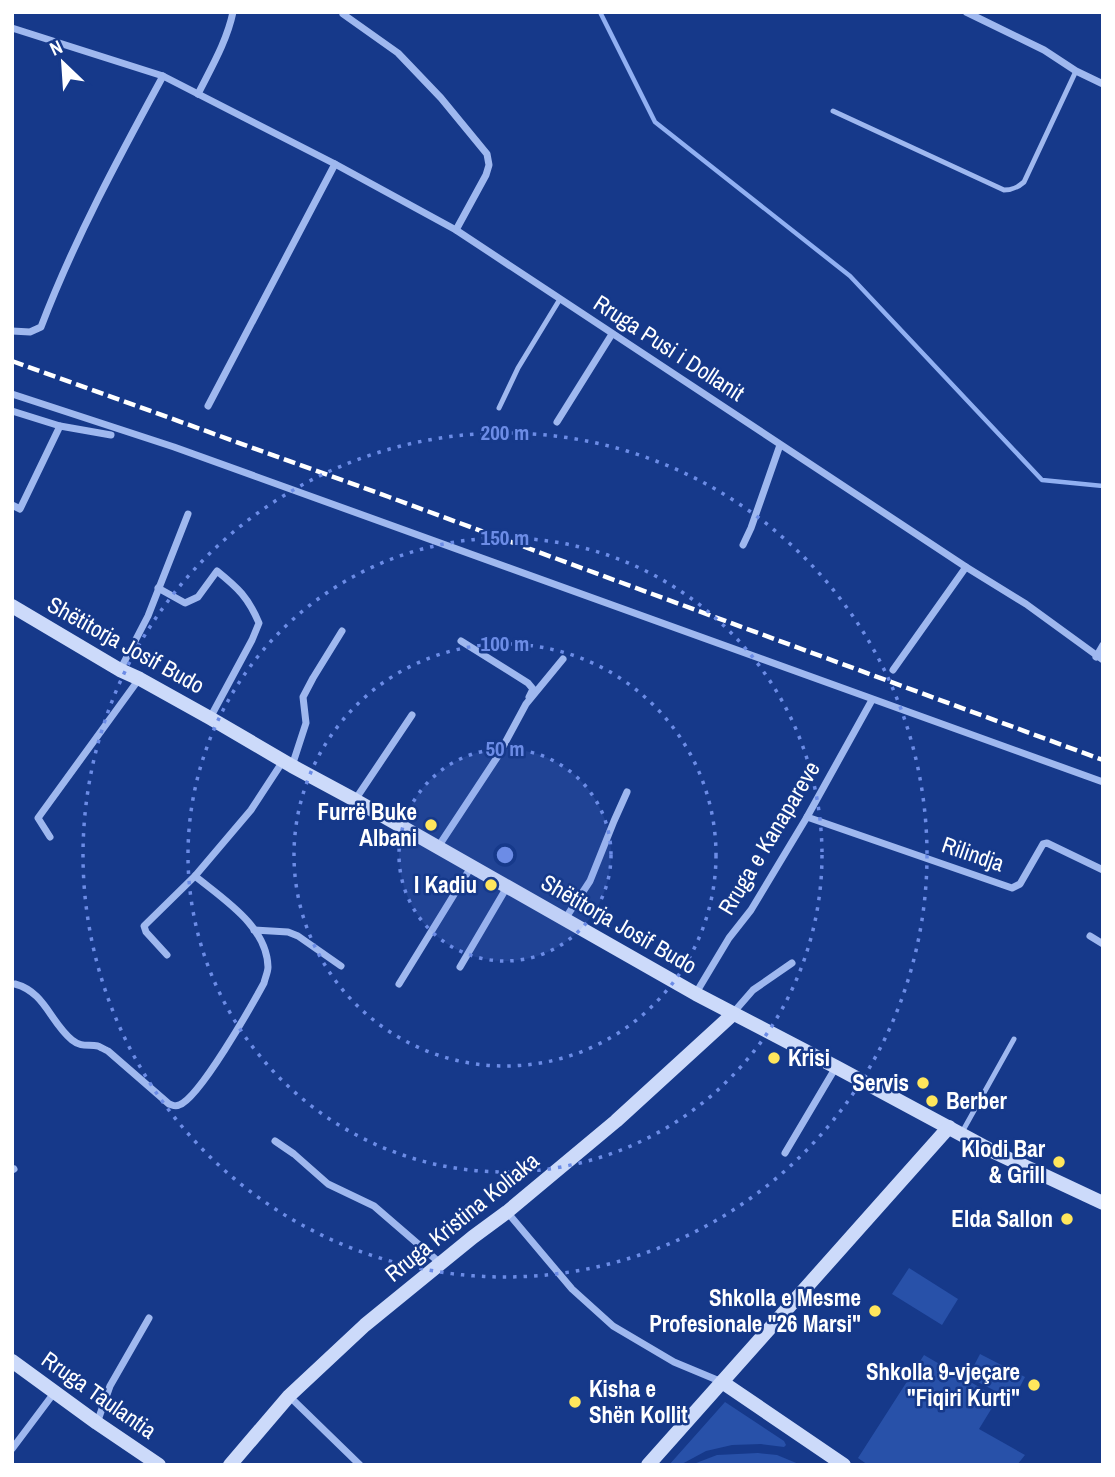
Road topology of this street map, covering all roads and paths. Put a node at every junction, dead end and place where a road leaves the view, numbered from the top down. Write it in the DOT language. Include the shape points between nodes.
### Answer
graph roads {
  1 [pos="233,12"];
  2 [pos="966,12"];
  3 [pos="343,14"];
  4 [pos="12,28"];
  5 [pos="1076,71"];
  6 [pos="163,76"];
  7 [pos="1103,85"];
  8 [pos="198,94"];
  9 [pos="833,111"];
  10 [pos="335,164"];
  11 [pos="456,230"];
  12 [pos="560,299"];
  13 [pos="12,331"];
  14 [pos="612,334"];
  15 [pos="12,394"];
  16 [pos="208,406"];
  17 [pos="499,408"];
  18 [pos="12,411"];
  19 [pos="557,422"];
  20 [pos="60,426"];
  21 [pos="111,435"];
  22 [pos="780,445"];
  23 [pos="12,505"];
  24 [pos="188,514"];
  25 [pos="743,545"];
  26 [pos="966,567"];
  27 [pos="158,588"];
  28 [pos="12,606"];
  29 [pos="342,631"];
  30 [pos="461,641"];
  31 [pos="1103,645"];
  32 [pos="563,659"];
  33 [pos="1100,659"];
  34 [pos="120,670"];
  35 [pos="893,670"];
  36 [pos="140,679"];
  37 [pos="872,700"];
  38 [pos="526,704"];
  39 [pos="412,715"];
  40 [pos="210,718"];
  41 [pos="288,764"];
  42 [pos="1103,782"];
  43 [pos="627,792"];
  44 [pos="355,800"];
  45 [pos="807,817"];
  46 [pos="50,837"];
  47 [pos="438,847"];
  48 [pos="472,866"];
  49 [pos="1103,870"];
  50 [pos="195,876"];
  51 [pos="507,886"];
  52 [pos="565,920"];
  53 [pos="254,930"];
  54 [pos="1090,936"];
  55 [pos="1103,944"];
  56 [pos="167,955"];
  57 [pos="792,963"];
  58 [pos="341,966"];
  59 [pos="460,967"];
  60 [pos="15,984"];
  61 [pos="399,984"];
  62 [pos="696,994"];
  63 [pos="733,1014"];
  64 [pos="1014,1039"];
  65 [pos="836,1067"];
  66 [pos="955,1130"];
  67 [pos="275,1141"];
  68 [pos="785,1153"];
  69 [pos="1103,1203"];
  70 [pos="507,1212"];
  71 [pos="440,1263"];
  72 [pos="149,1318"];
  73 [pos="12,1361"];
  74 [pos="722,1382"];
  75 [pos="54,1393"];
  76 [pos="289,1396"];
  77 [pos="97,1423"];
  78 [pos="12,1449"];
  79 [pos="159,1465"];
  80 [pos="230,1465"];
  81 [pos="360,1465"];
  82 [pos="648,1465"];
  83 [pos="844,1465"];
  1 -- 8 [label="street"];
  2 -- 5 [label="street"];
  3 -- 11 [label="street" via="398,53 487,154 486,175"];
  4 -- 6 [label="street, Rruga Pusi i Dollanit"];
  5 -- 7 [label="street"];
  5 -- 9 [label="lane" via="1024,182 1010,190"];
  6 -- 8 [label="street, Rruga Pusi i Dollanit"];
  6 -- 13 [label="street" via="112,169 41,327"];
  8 -- 10 [label="street, Rruga Pusi i Dollanit"];
  10 -- 11 [label="street, Rruga Pusi i Dollanit"];
  10 -- 16 [label="street"];
  11 -- 12 [label="street, Rruga Pusi i Dollanit"];
  12 -- 14 [label="street, Rruga Pusi i Dollanit"];
  12 -- 17 [label="lane"];
  14 -- 19 [label="street"];
  14 -- 22 [label="street, Rruga Pusi i Dollanit"];
  15 -- 37 [label="street" via="187,451"];
  18 -- 20 [label="street"];
  20 -- 21 [label="street"];
  20 -- 23 [label="street" via="20,509"];
  22 -- 25 [label="street"];
  22 -- 26 [label="street, Rruga Pusi i Dollanit"];
  24 -- 27 [label="street"];
  26 -- 33 [label="street, Rruga Pusi i Dollanit"];
  26 -- 35 [label="street"];
  27 -- 34 [label="street"];
  27 -- 40 [label="street" via="185,603 198,597 217,571 239,589 259,623"];
  28 -- 34 [label="street, Shëtitorja Josif Budo"];
  29 -- 41 [label="street" via="303,696 306,723"];
  30 -- 38 [label="street" via="528,683 533,689"];
  31 -- 33 [label="street"];
  32 -- 38 [label="street"];
  34 -- 36 [label="street, Shëtitorja Josif Budo"];
  36 -- 40 [label="street, Shëtitorja Josif Budo"];
  36 -- 46 [label="street" via="38,818"];
  37 -- 42 [label="street"];
  37 -- 45 [label="street, Rruga e Kanapareve"];
  38 -- 47 [label="street"];
  39 -- 44 [label="street"];
  40 -- 41 [label="street, Shëtitorja Josif Budo"];
  41 -- 44 [label="street, Shëtitorja Josif Budo"];
  41 -- 50 [label="street"];
  43 -- 52 [label="street" via="590,881"];
  44 -- 47 [label="street, Shëtitorja Josif Budo"];
  45 -- 49 [label="street, Rilindja" via="1012,888 1020,884 1043,844"];
  45 -- 62 [label="street, Rruga e Kanapareve"];
  47 -- 48 [label="street, Shëtitorja Josif Budo"];
  48 -- 51 [label="street, Shëtitorja Josif Budo"];
  48 -- 61 [label="street"];
  50 -- 53 [label="street"];
  50 -- 56 [label="street" via="144,926"];
  51 -- 52 [label="street, Shëtitorja Josif Budo"];
  51 -- 59 [label="street"];
  52 -- 62 [label="street, Shëtitorja Josif Budo"];
  53 -- 58 [label="street" via="298,936"];
  53 -- 60 [label="street" via="268,969 264,983 211,1070 181,1105 169,1104 108,1051 75,1043 33,992"];
  54 -- 55 [label="street"];
  57 -- 63 [label="street" via="753,990"];
  62 -- 63 [label="street, Shëtitorja Josif Budo"];
  63 -- 65 [label="street, Shëtitorja Josif Budo"];
  63 -- 70 [label="street, Rruga Kristina Koliaka"];
  64 -- 66 [label="lane"];
  65 -- 66 [label="street, Shëtitorja Josif Budo"];
  65 -- 68 [label="street"];
  66 -- 69 [label="street, Shëtitorja Josif Budo"];
  66 -- 74 [label="street"];
  67 -- 71 [label="street" via="328,1184 374,1206"];
  70 -- 71 [label="street, Rruga Kristina Koliaka"];
  70 -- 74 [label="street" via="572,1290 613,1326 674,1362"];
  71 -- 76 [label="street, Rruga Kristina Koliaka"];
  72 -- 77 [label="street" via="110,1385"];
  73 -- 75 [label="street, Rruga Taulantia"];
  74 -- 82 [label="street"];
  74 -- 83 [label="street"];
  75 -- 77 [label="street, Rruga Taulantia"];
  75 -- 78 [label="street"];
  76 -- 80 [label="street, Rruga Kristina Koliaka"];
  76 -- 81 [label="street"];
  77 -- 79 [label="street, Rruga Taulantia"];
}
